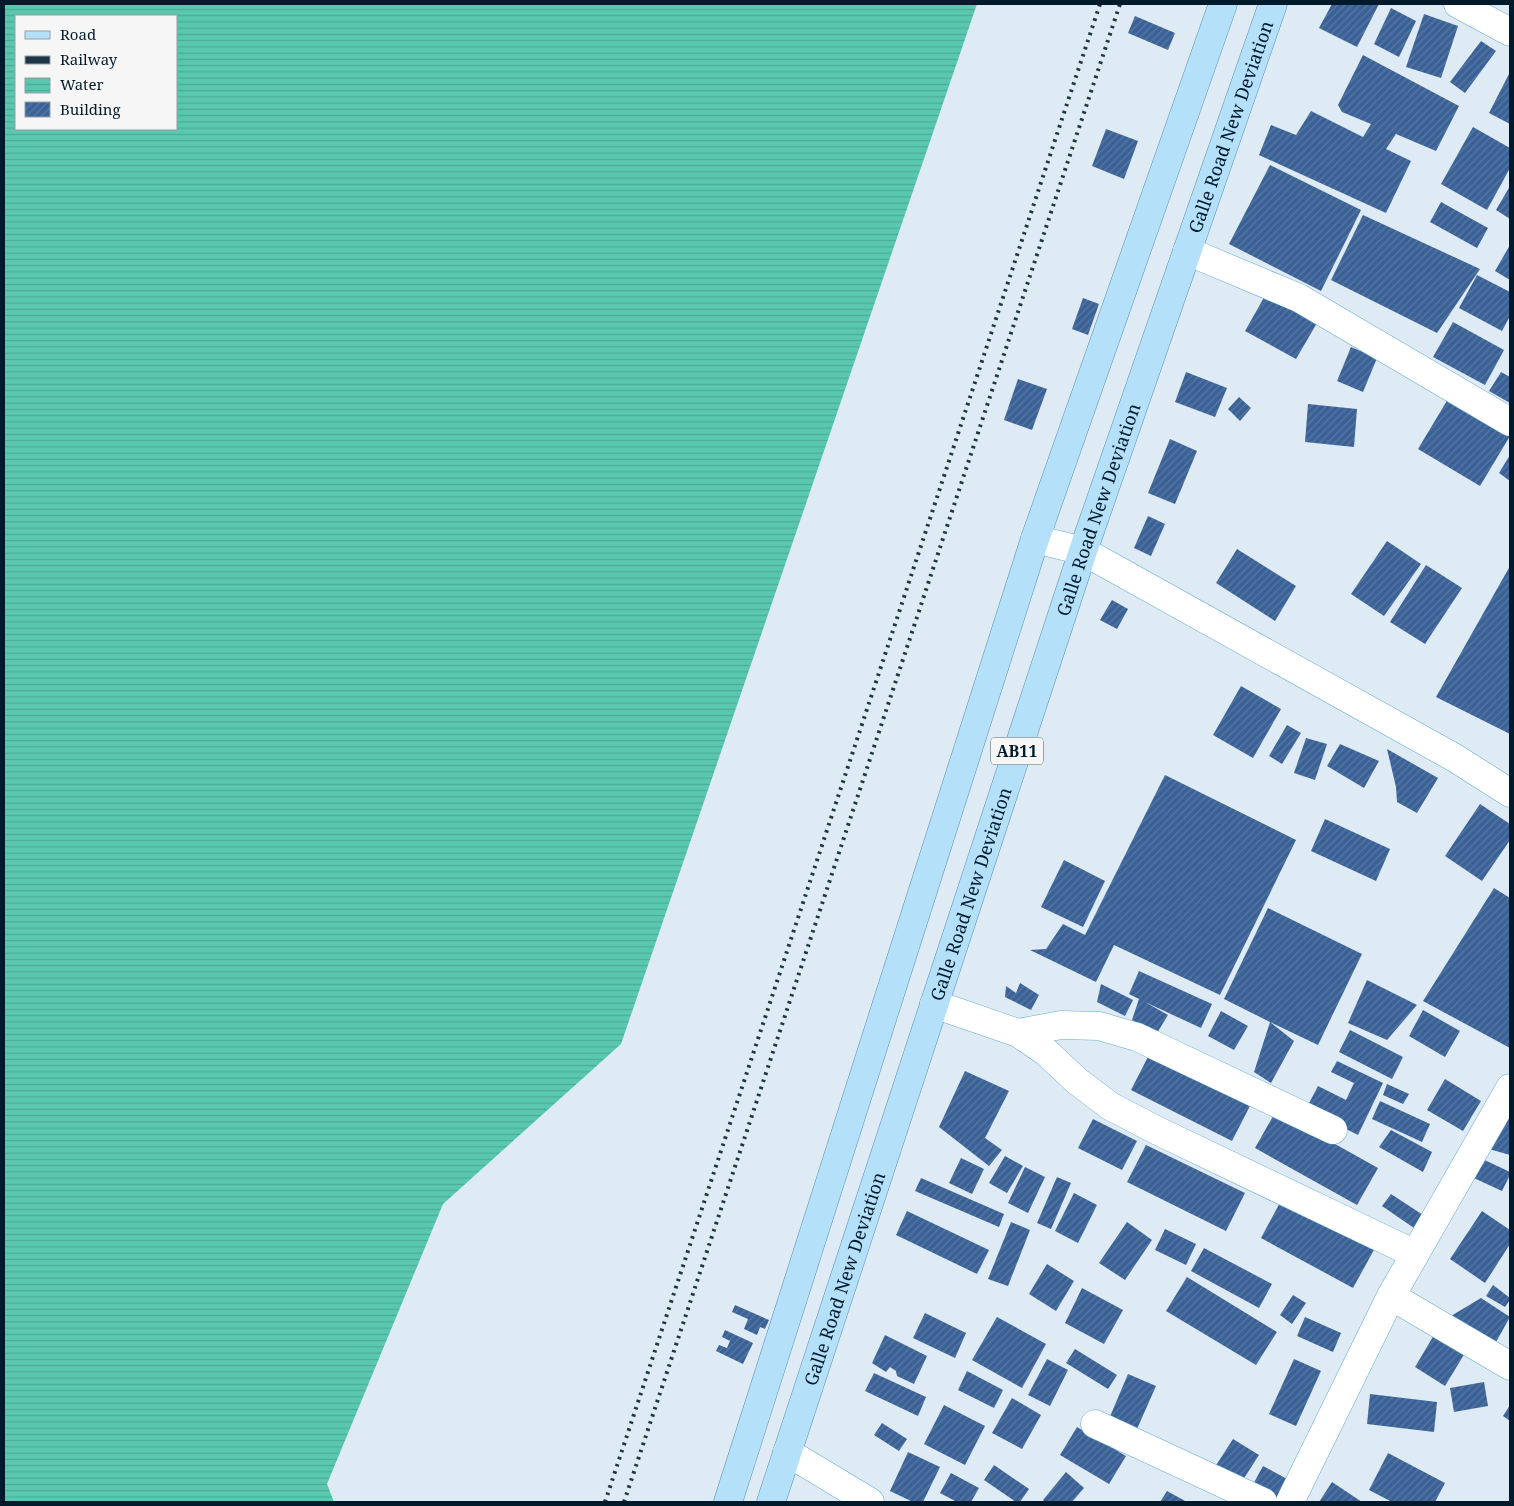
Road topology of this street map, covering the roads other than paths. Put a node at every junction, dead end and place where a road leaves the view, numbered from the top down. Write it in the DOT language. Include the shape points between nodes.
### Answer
graph roads {
  1 [pos="1222,4"];
  2 [pos="1273,4"];
  3 [pos="1458,4"];
  4 [pos="1510,32"];
  5 [pos="1187,251"];
  6 [pos="1510,422"];
  7 [pos="1035,539"];
  8 [pos="1083,551"];
  9 [pos="1510,793"];
  10 [pos="934,1004"];
  11 [pos="1018,1033"];
  12 [pos="1510,1088"];
  13 [pos="1333,1130"];
  14 [pos="1415,1254"];
  15 [pos="1391,1296"];
  16 [pos="1510,1366"];
  17 [pos="1095,1424"];
  18 [pos="787,1452"];
  19 [pos="728,1502"];
  20 [pos="771,1502"];
  21 [pos="870,1502"];
  22 [pos="1262,1502"];
  23 [pos="1290,1502"];
  1 -- 7 [label="main road, AB11"];
  2 -- 5 [label="main road, Galle Road New Deviation / AB11"];
  3 -- 4 [label="street"];
  5 -- 6 [label="street" via="1298,298"];
  5 -- 8 [label="main road, Galle Road New Deviation / AB11"];
  7 -- 8 [label="street"];
  7 -- 19 [label="main road, AB11"];
  8 -- 9 [label="street" via="1455,758"];
  8 -- 10 [label="main road, Galle Road New Deviation / AB11"];
  10 -- 11 [label="street"];
  10 -- 18 [label="main road, Galle Road New Deviation / AB11"];
  11 -- 13 [label="street" via="1061,1025 1099,1026 1137,1037"];
  11 -- 14 [label="street" via="1046,1052 1077,1082 1110,1106"];
  12 -- 14 [label="street"];
  14 -- 15 [label="street"];
  15 -- 16 [label="street"];
  15 -- 23 [label="street"];
  17 -- 22 [label="street"];
  18 -- 20 [label="main road, Galle Road New Deviation / AB11"];
  18 -- 21 [label="street"];
}
